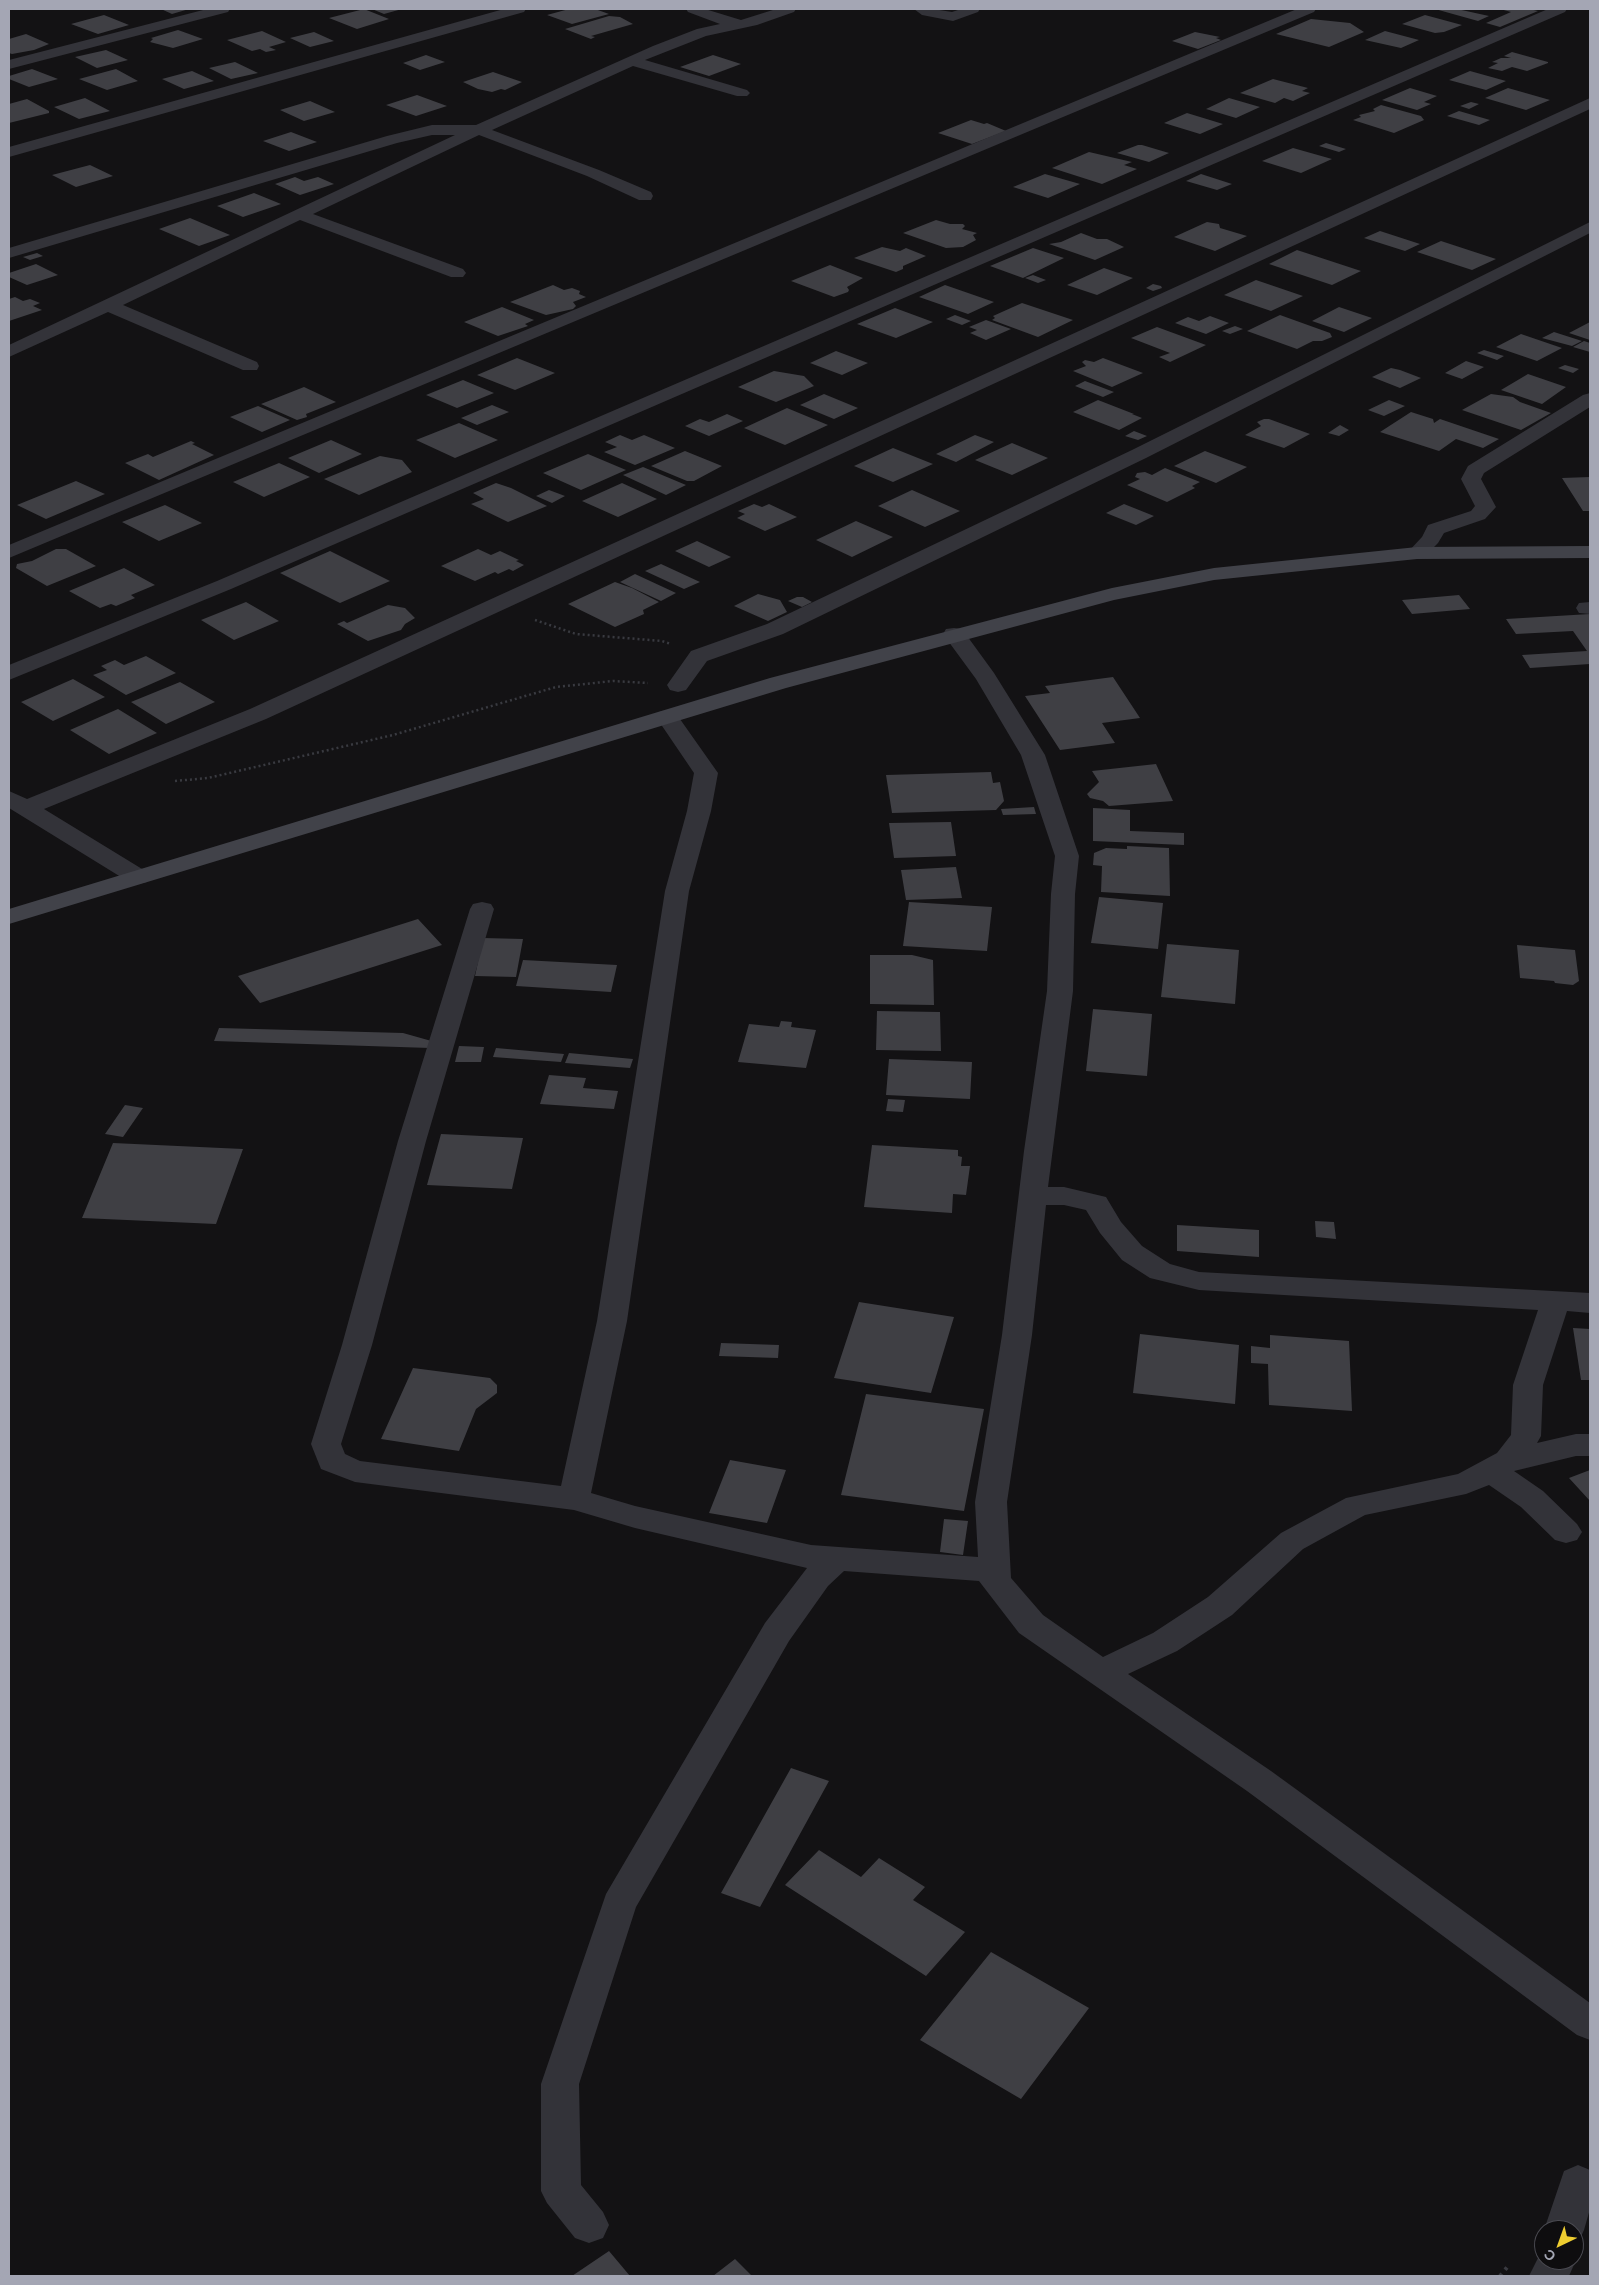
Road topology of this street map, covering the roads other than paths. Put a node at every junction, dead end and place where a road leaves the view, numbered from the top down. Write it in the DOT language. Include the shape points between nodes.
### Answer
graph roads {
  1 [pos="223,9"];
  2 [pos="519,9"];
  3 [pos="693,9"];
  4 [pos="789,9"];
  5 [pos="921,9"];
  6 [pos="974,9"];
  7 [pos="1309,9"];
  8 [pos="1560,9"];
  9 [pos="717,19"];
  10 [pos="744,23"];
  11 [pos="702,32"];
  12 [pos="632,61"];
  13 [pos="9,65"];
  14 [pos="742,93"];
  15 [pos="1590,103"];
  16 [pos="478,130"];
  17 [pos="9,152"];
  18 [pos="644,196"];
  19 [pos="299,214"];
  20 [pos="1590,227"];
  21 [pos="9,254"];
  22 [pos="457,273"];
  23 [pos="108,305"];
  24 [pos="9,352"];
  25 [pos="250,366"];
  26 [pos="1590,399"];
  27 [pos="9,552"];
  28 [pos="1417,552"];
  29 [pos="1590,552"];
  30 [pos="954,634"];
  31 [pos="9,673"];
  32 [pos="678,685"];
  33 [pos="667,717"];
  34 [pos="18,803"];
  35 [pos="138,877"];
  36 [pos="482,909"];
  37 [pos="9,916"];
  38 [pos="1033,1196"];
  39 [pos="1555,1302"];
  40 [pos="1590,1303"];
  41 [pos="1590,1445"];
  42 [pos="1499,1466"];
  43 [pos="574,1499"];
  44 [pos="1566,1532"];
  45 [pos="836,1560"];
  46 [pos="995,1570"];
  47 [pos="1101,1672"];
  48 [pos="1590,2024"];
  49 [pos="1578,2183"];
  50 [pos="1567,2220"];
  51 [pos="589,2225"];
  1 -- 13 [label="street"];
  2 -- 17 [label="street"];
  3 -- 9 [label="street"];
  4 -- 10 [label="street"];
  5 -- 6 [label="street" via="953,17"];
  7 -- 27 [label="street"];
  8 -- 31 [label="street" via="224,585"];
  9 -- 10 [label="street"];
  9 -- 11 [label="street" via="714,25"];
  10 -- 11 [label="street"];
  11 -- 12 [label="street"];
  12 -- 14 [label="street"];
  12 -- 16 [label="street"];
  15 -- 34 [label="street" via="258,714 54,795"];
  16 -- 18 [label="street" via="593,173"];
  16 -- 19 [label="street"];
  16 -- 21 [label="street" via="432,130 393,139"];
  19 -- 22 [label="street"];
  19 -- 23 [label="street"];
  20 -- 32 [label="street" via="1085,480 775,629 699,656"];
  23 -- 24 [label="street"];
  23 -- 25 [label="street"];
  26 -- 28 [label="street" via="1476,470 1471,478 1486,507 1478,515 1435,529 1431,539"];
  28 -- 29 [label="main road"];
  28 -- 30 [label="main road" via="1214,574 1112,594"];
  30 -- 33 [label="main road"];
  30 -- 38 [label="street" via="986,678 1033,755 1067,856 1060,991"];
  33 -- 35 [label="main road"];
  33 -- 43 [label="street" via="706,773 677,890 612,1321"];
  34 -- 35 [label="street"];
  35 -- 37 [label="main road"];
  36 -- 43 [label="street" via="326,1444 332,1461 355,1471"];
  38 -- 39 [label="street" via="1064,1196 1096,1203 1110,1227 1132,1253 1160,1270 1199,1281"];
  38 -- 46 [label="street" via="1017,1335 991,1502"];
  39 -- 40 [label="street"];
  39 -- 42 [label="street" via="1528,1385 1526,1436"];
  41 -- 42 [label="street" via="1576,1445"];
  42 -- 44 [label="street"];
  42 -- 47 [label="street" via="1466,1483 1357,1506 1292,1541 1220,1606 1165,1642"];
  43 -- 45 [label="street" via="740,1542"];
  45 -- 46 [label="street"];
  45 -- 51 [label="street" via="816,1578 776,1632 619,1904 560,2084 561,2191"];
  46 -- 47 [label="street" via="995,1581 1031,1624"];
  47 -- 48 [label="street" via="1283,1798"];
  49 -- 50 [label="street"];
}
